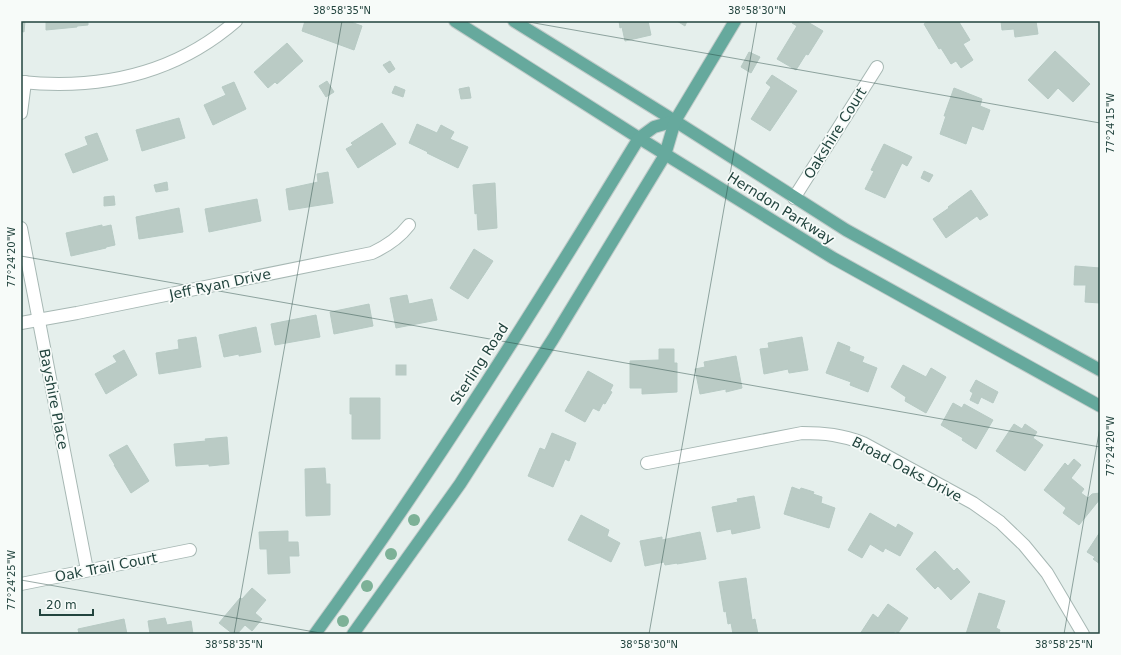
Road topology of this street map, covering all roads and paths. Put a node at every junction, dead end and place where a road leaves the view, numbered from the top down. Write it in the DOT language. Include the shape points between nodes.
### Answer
graph roads {
  1 [pos="236,21"];
  2 [pos="455,21"];
  3 [pos="514,21"];
  4 [pos="735,21"];
  5 [pos="877,67"];
  6 [pos="23,82"];
  7 [pos="21,114"];
  8 [pos="675,121"];
  9 [pos="639,138"];
  10 [pos="665,155"];
  11 [pos="794,198"];
  12 [pos="410,225"];
  13 [pos="21,228"];
  14 [pos="38,320"];
  15 [pos="21,323"];
  16 [pos="1100,370"];
  17 [pos="1100,406"];
  18 [pos="648,463"];
  19 [pos="190,550"];
  20 [pos="87,570"];
  21 [pos="21,584"];
  22 [pos="315,634"];
  23 [pos="353,634"];
  24 [pos="1083,634"];
  1 -- 6 [label="street" via="224,32 195,50 162,66 129,77 97,83 62,85"];
  2 -- 9 [label="main road, Herndon Parkway"];
  3 -- 8 [label="main road, Herndon Parkway"];
  4 -- 8 [label="main road"];
  5 -- 11 [label="street, Oakshire Court"];
  6 -- 7 [label="street"];
  8 -- 9 [label="main road, Sterling Road" via="654,127"];
  8 -- 10 [label="main road"];
  8 -- 11 [label="main road, Herndon Parkway"];
  9 -- 10 [label="main road, Herndon Parkway"];
  9 -- 22 [label="main road, Sterling Road" via="554,277 412,496"];
  10 -- 17 [label="main road, Herndon Parkway" via="833,258"];
  10 -- 23 [label="main road" via="553,339 460,484"];
  11 -- 16 [label="main road, Herndon Parkway" via="846,230"];
  12 -- 14 [label="street, Jeff Ryan Drive" via="388,246 372,253"];
  13 -- 14 [label="street, Bayshire Place"];
  14 -- 15 [label="street, Jeff Ryan Drive"];
  14 -- 20 [label="street, Bayshire Place"];
  18 -- 24 [label="street, Broad Oaks Drive" via="802,433 824,433 863,443 973,503 1000,522 1024,545 1047,573"];
  19 -- 20 [label="street, Oak Trail Court"];
  20 -- 21 [label="street, Oak Trail Court"];
}
